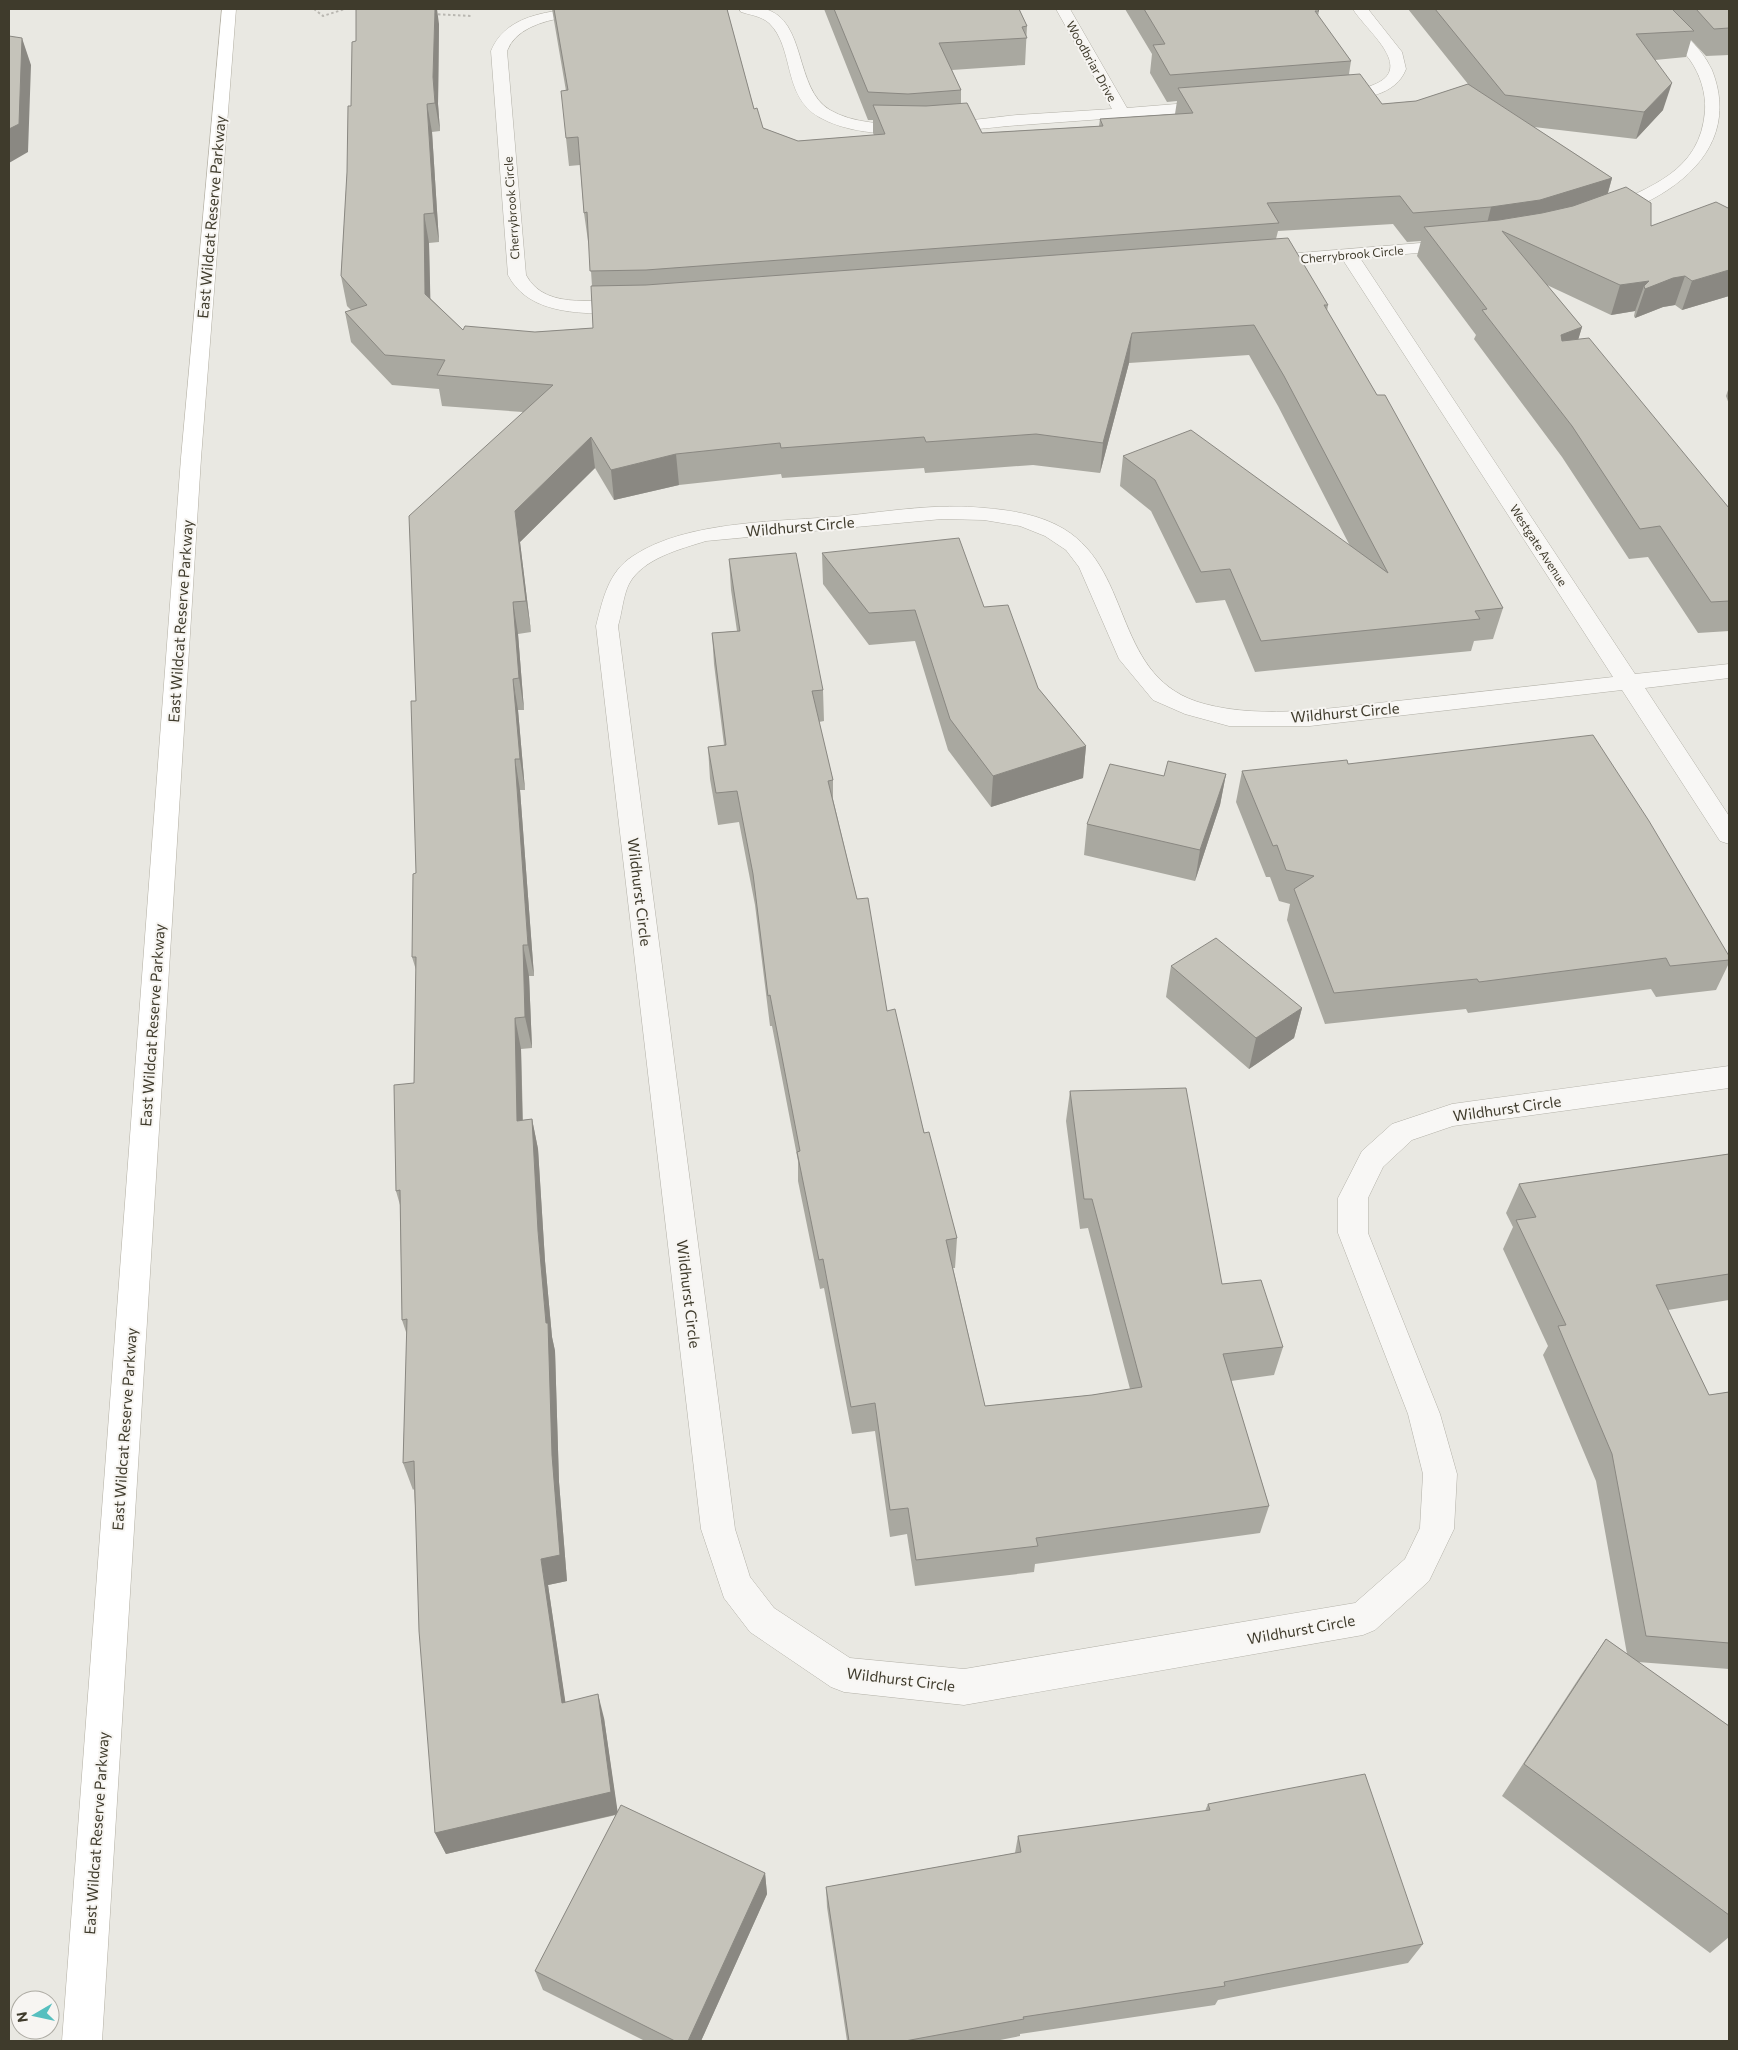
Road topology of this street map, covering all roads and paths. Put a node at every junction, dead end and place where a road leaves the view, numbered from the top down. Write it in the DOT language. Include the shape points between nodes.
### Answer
graph roads {
  1 [pos="229,9"];
  2 [pos="314,9"];
  3 [pos="345,9"];
  4 [pos="645,9"];
  5 [pos="746,9"];
  6 [pos="1063,9"];
  7 [pos="1360,9"];
  8 [pos="1647,9"];
  9 [pos="432,14"];
  10 [pos="530,22"];
  11 [pos="1324,97"];
  12 [pos="1227,105"];
  13 [pos="1122,113"];
  14 [pos="1590,219"];
  15 [pos="1474,244"];
  16 [pos="1350,255"];
  17 [pos="1251,262"];
  18 [pos="649,306"];
  19 [pos="1729,671"];
  20 [pos="1628,681"];
  21 [pos="1729,835"];
  22 [pos="1729,1077"];
  23 [pos="82,2041"];
  1 -- 23 [label="main road, East Wildcat Reserve Parkway" via="190,468"];
  2 -- 3 [label="path" via="323,16"];
  4 -- 10 [label="street, Cherrybrook Circle" via="562,15"];
  5 -- 13 [label="street" via="773,19 781,27 803,90 811,102 826,114 866,127 925,127"];
  6 -- 13 [label="street, Woodbriar Drive"];
  7 -- 11 [label="street" via="1396,57 1397,77 1388,85 1371,91"];
  8 -- 14 [label="street" via="1693,53 1704,70 1713,100 1712,132 1696,160 1664,187"];
  9 -- 10 [label="path"];
  10 -- 18 [label="street, Cherrybrook Circle" via="505,38 499,51 517,275 526,289 544,299 568,305 602,308"];
  12 -- 13 [label="street"];
  15 -- 16 [label="street, Cherrybrook Circle"];
  16 -- 17 [label="street, Cherrybrook Circle"];
  16 -- 20 [label="street, Westgate Avenue"];
  19 -- 20 [label="street, Wildhurst Circle"];
  20 -- 21 [label="street, Westgate Avenue"];
  20 -- 22 [label="street, Wildhurst Circle" via="1310,718 1229,718 1193,709 1161,694 1130,658 1090,566 1074,545 1053,531 1031,523 984,514 942,513 705,535 666,546 638,562 619,582 607,626 718,1529 736,1586 762,1620 844,1675 964,1687 1363,1618 1417,1570 1437,1529 1440,1474 1424,1414 1353,1233 1352,1198 1372,1159 1402,1132 1452,1115"];
}
